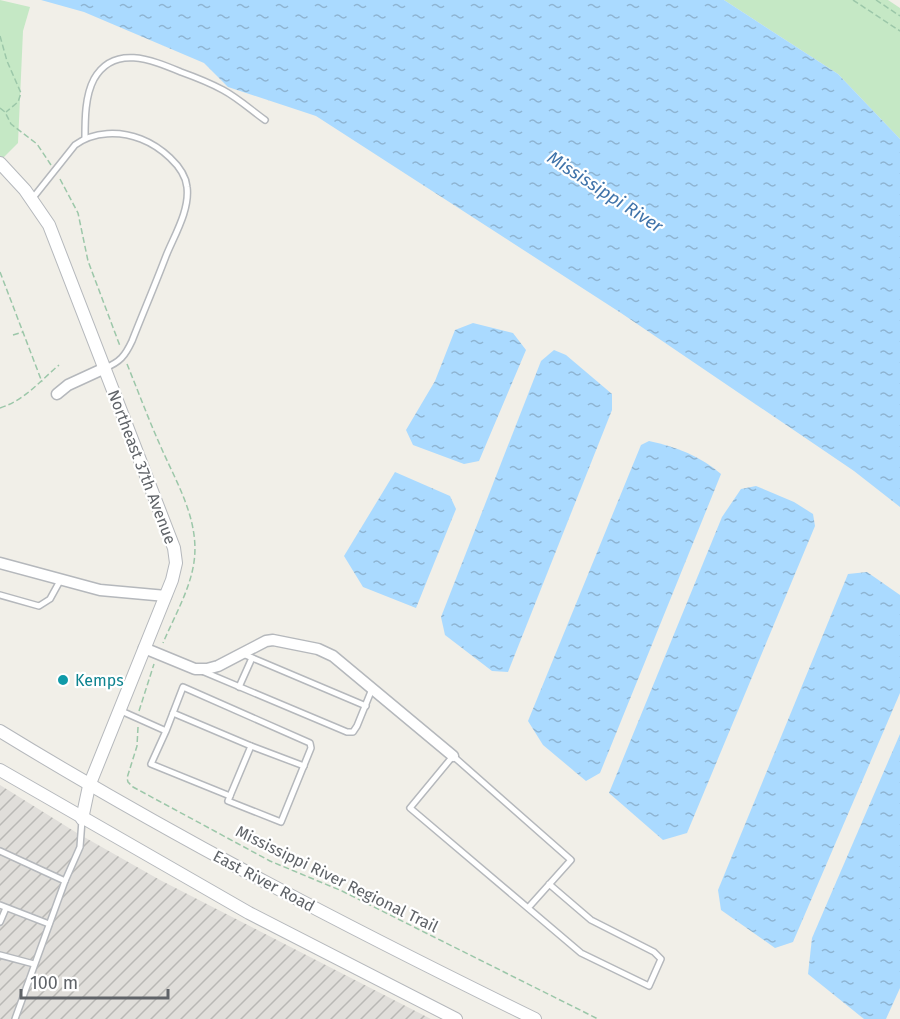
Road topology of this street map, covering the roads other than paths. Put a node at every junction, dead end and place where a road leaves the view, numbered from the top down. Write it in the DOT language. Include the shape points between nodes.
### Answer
graph roads {
  1 [pos="265,120"];
  2 [pos="85,138"];
  3 [pos="0,163"];
  4 [pos="32,199"];
  5 [pos="105,368"];
  6 [pos="57,394"];
  7 [pos="0,563"];
  8 [pos="61,579"];
  9 [pos="0,595"];
  10 [pos="166,596"];
  11 [pos="144,648"];
  12 [pos="246,655"];
  13 [pos="195,669"];
  14 [pos="239,687"];
  15 [pos="373,689"];
  16 [pos="366,706"];
  17 [pos="119,710"];
  18 [pos="173,713"];
  19 [pos="166,730"];
  20 [pos="0,731"];
  21 [pos="251,746"];
  22 [pos="453,756"];
  23 [pos="304,766"];
  24 [pos="0,770"];
  25 [pos="89,786"];
  26 [pos="230,796"];
  27 [pos="82,819"];
  28 [pos="0,851"];
  29 [pos="64,881"];
  30 [pos="549,884"];
  31 [pos="3,906"];
  32 [pos="528,908"];
  33 [pos="0,922"];
  34 [pos="49,924"];
  35 [pos="0,955"];
  36 [pos="34,964"];
  37 [pos="15,1019"];
  38 [pos="456,1019"];
  39 [pos="535,1019"];
  1 -- 2 [label="lane" via="223,90 198,79 145,59 119,58 109,62 94,80 88,98"];
  2 -- 4 [label="lane" via="67,154"];
  2 -- 5 [label="lane" via="113,133 148,142 179,169 187,187 183,214 132,341 118,363"];
  3 -- 4 [label="street, Northeast 37th Avenue"];
  4 -- 5 [label="street, Northeast 37th Avenue" via="49,225"];
  5 -- 6 [label="street"];
  5 -- 10 [label="street, Northeast 37th Avenue" via="174,548 176,562"];
  7 -- 8 [label="street"];
  8 -- 9 [label="lane" via="50,599 39,606"];
  8 -- 10 [label="street" via="100,590"];
  10 -- 11 [label="street, Northeast 37th Avenue"];
  11 -- 13 [label="street"];
  11 -- 17 [label="street, Northeast 37th Avenue"];
  12 -- 13 [label="street" via="218,666"];
  12 -- 14 [label="lane"];
  12 -- 15 [label="street" via="266,641 318,649 333,656"];
  12 -- 16 [label="lane"];
  13 -- 14 [label="lane"];
  14 -- 16 [label="lane" via="347,732 353,732"];
  15 -- 16 [label="lane"];
  15 -- 22 [label="street"];
  17 -- 19 [label="lane"];
  17 -- 25 [label="street, Northeast 37th Avenue"];
  18 -- 19 [label="lane"];
  18 -- 21 [label="lane"];
  18 -- 23 [label="lane" via="183,687 310,743"];
  19 -- 26 [label="lane" via="151,764"];
  20 -- 25 [label="street, East River Road"];
  21 -- 23 [label="lane"];
  21 -- 26 [label="lane"];
  22 -- 30 [label="lane" via="571,860"];
  22 -- 32 [label="lane" via="410,808"];
  23 -- 26 [label="lane" via="281,822 228,801"];
  24 -- 27 [label="street, East River Road"];
  25 -- 27 [label="street, Northeast 37th Avenue"];
  25 -- 39 [label="street, East River Road" via="325,913"];
  27 -- 29 [label="lane" via="80,847"];
  27 -- 38 [label="street, East River Road" via="249,914"];
  28 -- 29 [label="lane"];
  29 -- 34 [label="lane"];
  30 -- 32 [label="lane"];
  30 -- 32 [label="lane" via="591,920 661,959 649,986 581,953"];
  31 -- 33 [label="lane"];
  31 -- 34 [label="lane"];
  34 -- 36 [label="lane"];
  35 -- 36 [label="lane"];
  36 -- 37 [label="lane"];
}
